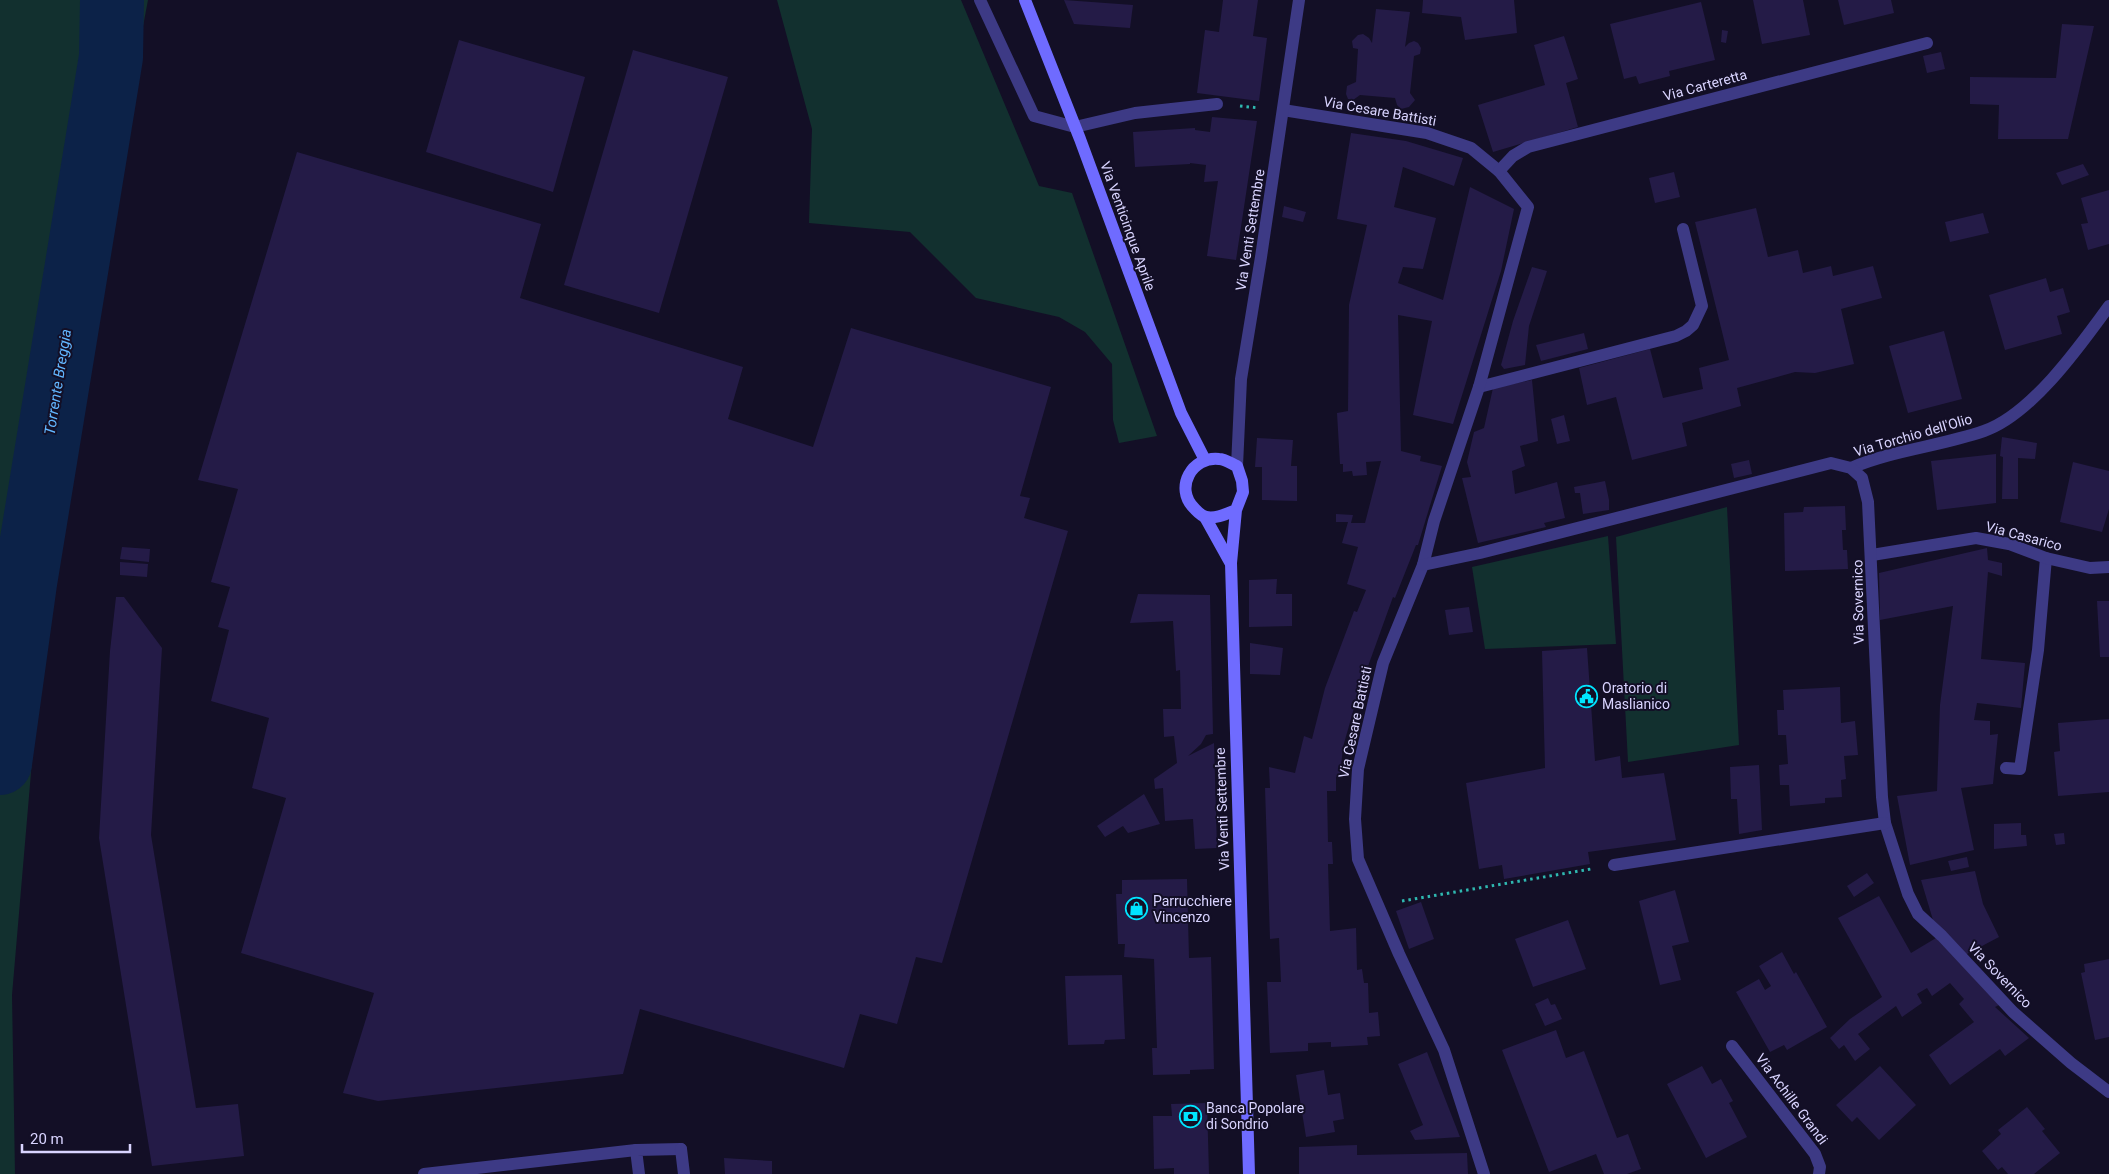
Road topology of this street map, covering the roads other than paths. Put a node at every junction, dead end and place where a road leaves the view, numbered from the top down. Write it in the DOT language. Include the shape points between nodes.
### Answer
graph roads {
  1 [pos="980,0"];
  2 [pos="1025,0"];
  3 [pos="1298,0"];
  4 [pos="1927,43"];
  5 [pos="1217,104"];
  6 [pos="1283,110"];
  7 [pos="1075,126"];
  8 [pos="1499,171"];
  9 [pos="1683,229"];
  10 [pos="2109,306"];
  11 [pos="1479,387"];
  12 [pos="1205,460"];
  13 [pos="1237,466"];
  14 [pos="1851,468"];
  15 [pos="1236,510"];
  16 [pos="1205,517"];
  17 [pos="1872,555"];
  18 [pos="2046,558"];
  19 [pos="1231,563"];
  20 [pos="1423,565"];
  21 [pos="2109,566"];
  22 [pos="2006,768"];
  23 [pos="1884,823"];
  24 [pos="1614,866"];
  25 [pos="1732,1046"];
  26 [pos="2109,1092"];
  27 [pos="636,1150"];
  28 [pos="424,1174"];
  29 [pos="639,1174"];
  30 [pos="684,1174"];
  31 [pos="1249,1174"];
  32 [pos="1484,1174"];
  33 [pos="1819,1174"];
  1 -- 7 [label="street" via="1034,116"];
  2 -- 7 [label="street, Via Venticinque Aprile"];
  3 -- 6 [label="street, Via Venti Settembre"];
  4 -- 8 [label="street, Via Carteretta" via="1528,147 1513,156"];
  5 -- 7 [label="street" via="1135,113"];
  6 -- 8 [label="street, Via Cesare Battisti" via="1427,133 1471,148"];
  6 -- 13 [label="street, Via Venti Settembre" via="1241,379"];
  7 -- 12 [label="street, Via Venticinque Aprile" via="1181,413"];
  8 -- 11 [label="street, Via Cesare Battisti" via="1528,207"];
  9 -- 11 [label="street" via="1702,306 1693,325 1686,331"];
  10 -- 14 [label="street, Via Torchio dell'Olio" via="2045,386 2014,415 1986,430"];
  11 -- 20 [label="street, Via Cesare Battisti" via="1434,521"];
  12 -- 13 [label="street" via="1220,458"];
  12 -- 16 [label="street" via="1188,474 1184,483 1189,503"];
  13 -- 15 [label="street" via="1243,492"];
  14 -- 17 [label="street, Via Sovernico" via="1862,478 1868,502"];
  14 -- 20 [label="street" via="1831,463"];
  15 -- 16 [label="street" via="1219,517"];
  15 -- 19 [label="street, Via Venti Settembre"];
  16 -- 19 [label="street, Via Venti Settembre"];
  17 -- 18 [label="street, Via Casarico" via="1976,538 2008,544"];
  17 -- 23 [label="street, Via Sovernico" via="1874,658"];
  18 -- 21 [label="street, Via Casarico" via="2090,568"];
  18 -- 22 [label="street" via="2038,650 2020,769"];
  19 -- 31 [label="street, Via Venti Settembre"];
  20 -- 32 [label="street, Via Cesare Battisti" via="1383,662 1358,769 1355,819 1358,860 1444,1050"];
  23 -- 24 [label="street"];
  23 -- 26 [label="street, Via Sovernico" via="1918,914 2013,1012"];
  25 -- 33 [label="street, Via Achille Grandi" via="1815,1154"];
  27 -- 28 [label="street"];
  27 -- 29 [label="street"];
  27 -- 30 [label="street" via="681,1149"];
}
